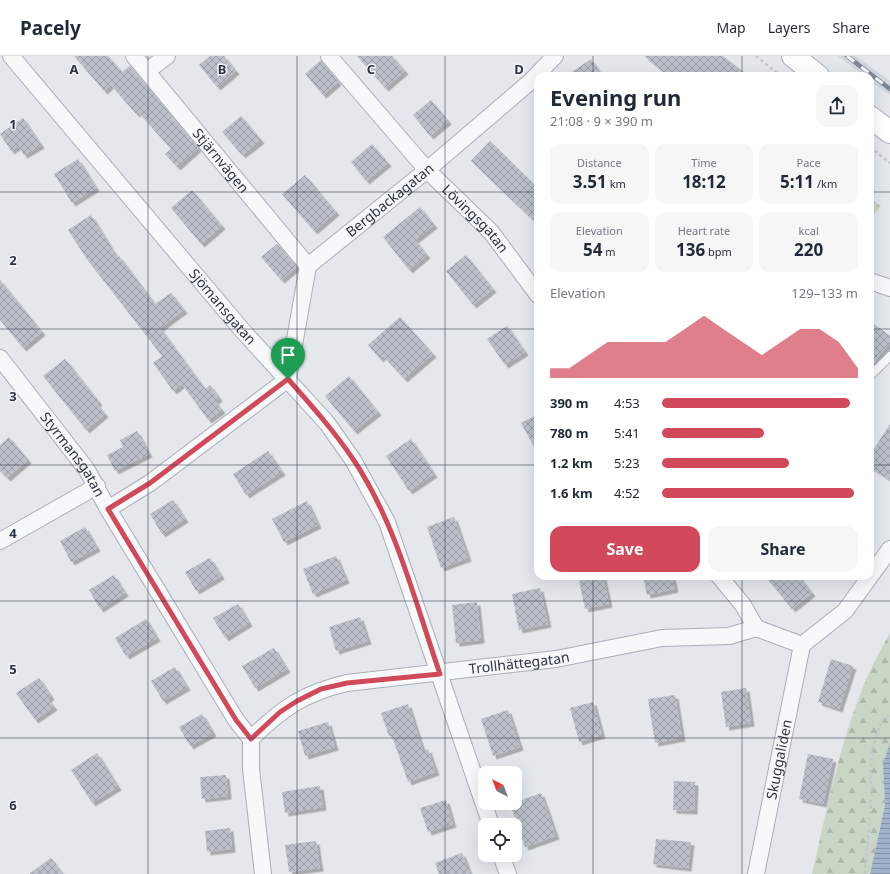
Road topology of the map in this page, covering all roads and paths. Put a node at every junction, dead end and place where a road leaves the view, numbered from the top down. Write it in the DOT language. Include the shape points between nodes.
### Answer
graph roads {
  1 [pos="12,56"];
  2 [pos="134,56"];
  3 [pos="167,56"];
  4 [pos="329,56"];
  5 [pos="555,56"];
  6 [pos="756,56"];
  7 [pos="793,56"];
  8 [pos="147,71"];
  9 [pos="540,72"];
  10 [pos="777,72"];
  11 [pos="813,72"];
  12 [pos="534,78"];
  13 [pos="874,120"];
  14 [pos="890,132"];
  15 [pos="874,150"];
  16 [pos="890,163"];
  17 [pos="428,170"];
  18 [pos="308,266"];
  19 [pos="874,282"];
  20 [pos="890,288"];
  21 [pos="534,290"];
  22 [pos="890,356"];
  23 [pos="0,358"];
  24 [pos="874,372"];
  25 [pos="288,379"];
  26 [pos="97,486"];
  27 [pos="108,509"];
  28 [pos="0,541"];
  29 [pos="890,549"];
  30 [pos="874,571"];
  31 [pos="722,580"];
  32 [pos="868,580"];
  33 [pos="756,628"];
  34 [pos="802,645"];
  35 [pos="440,674"];
  36 [pos="890,716"];
  37 [pos="251,739"];
  38 [pos="489,818"];
  39 [pos="504,862"];
  40 [pos="263,874"];
  41 [pos="508,874"];
  42 [pos="756,874"];
  43 [pos="865,874"];
  1 -- 25 [label="street, Sjömansgatan" via="242,330"];
  2 -- 8 [label="street, Stjärnvägen"];
  3 -- 8 [label="street"];
  4 -- 17 [label="street, Lövingsgatan"];
  5 -- 9 [label="street, Bergbackagatan"];
  6 -- 10 [label="path"];
  7 -- 11 [label="street"];
  8 -- 18 [label="street, Stjärnvägen"];
  12 -- 17 [label="street, Bergbackagatan"];
  13 -- 14 [label="street"];
  15 -- 16 [label="path"];
  17 -- 18 [label="street, Bergbackagatan"];
  17 -- 21 [label="street, Lövingsgatan" via="491,232"];
  18 -- 25 [label="street"];
  19 -- 20 [label="street"];
  22 -- 24 [label="lane"];
  23 -- 26 [label="street, Styrmansgatan"];
  25 -- 27 [label="street" via="150,483"];
  25 -- 35 [label="street, Sjömansgatan" via="327,423 370,489 389,529"];
  26 -- 27 [label="street, Styrmansgatan"];
  26 -- 28 [label="street"];
  27 -- 37 [label="street, Styrmansgatan" via="236,720"];
  29 -- 30 [label="street"];
  31 -- 33 [label="street" via="743,605"];
  32 -- 34 [label="street" via="845,611"];
  33 -- 34 [label="street"];
  33 -- 35 [label="street, Trollhättegatan" via="729,636 662,638 556,659"];
  34 -- 42 [label="street, Skuggaliden"];
  35 -- 37 [label="street, Trollhättegatan" via="347,683 321,689 280,712"];
  35 -- 38 [label="street, Sjömansgatan"];
  36 -- 43 [label="path" via="884,717 881,722 873,748"];
  37 -- 40 [label="street" via="251,769"];
  39 -- 41 [label="street"];
}
